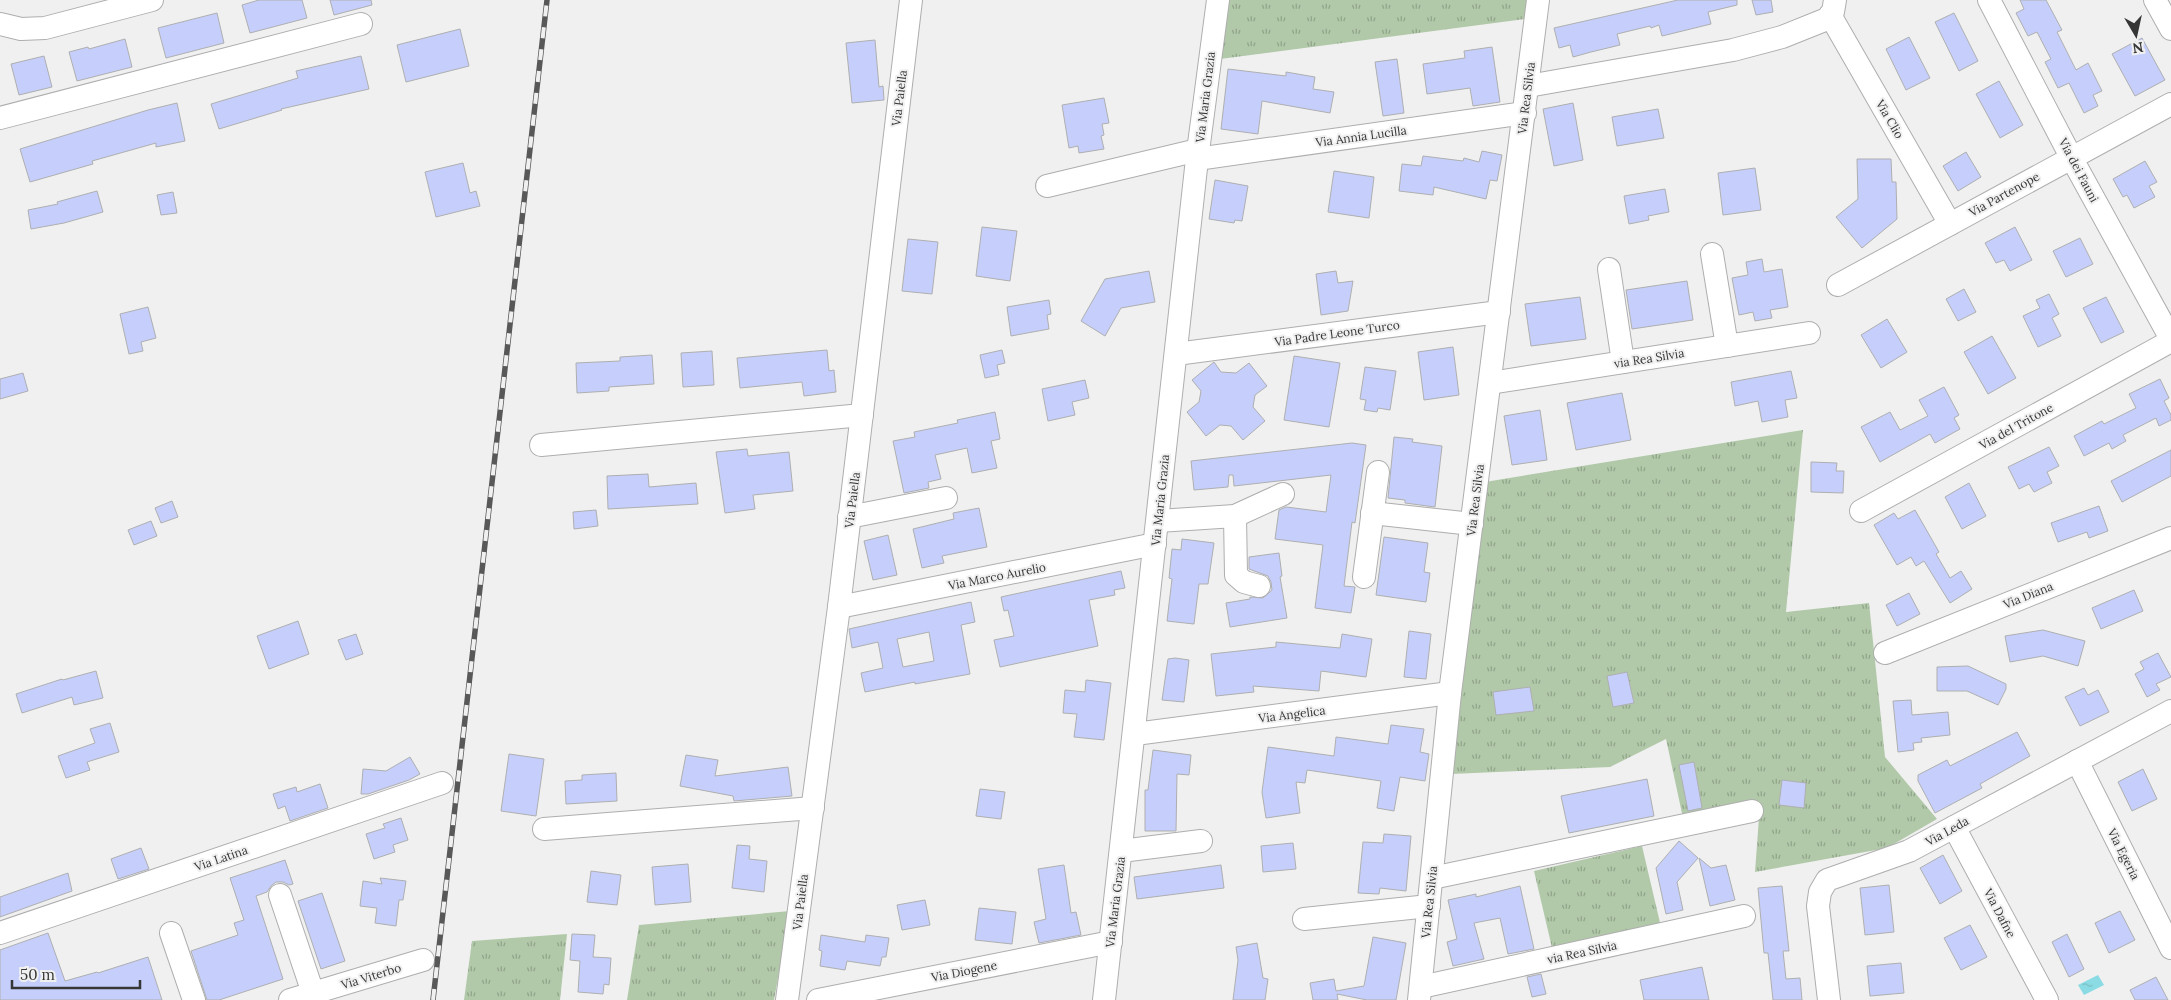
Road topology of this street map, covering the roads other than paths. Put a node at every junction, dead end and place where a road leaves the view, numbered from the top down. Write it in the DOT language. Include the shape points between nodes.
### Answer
graph roads {
  1 [pos="152,0"];
  2 [pos="911,0"];
  3 [pos="1218,0"];
  4 [pos="1538,0"];
  5 [pos="1990,0"];
  6 [pos="2155,0"];
  7 [pos="1833,8"];
  8 [pos="0,24"];
  9 [pos="361,24"];
  10 [pos="2171,29"];
  11 [pos="1528,86"];
  12 [pos="2171,104"];
  13 [pos="1525,113"];
  14 [pos="0,118"];
  15 [pos="1198,155"];
  16 [pos="2072,157"];
  17 [pos="1047,186"];
  18 [pos="1950,224"];
  19 [pos="1712,254"];
  20 [pos="1609,269"];
  21 [pos="1838,285"];
  22 [pos="1499,312"];
  23 [pos="1809,332"];
  24 [pos="2171,340"];
  25 [pos="1727,346"];
  26 [pos="1176,354"];
  27 [pos="1623,362"];
  28 [pos="1490,383"];
  29 [pos="862,415"];
  30 [pos="541,446"];
  31 [pos="1378,472"];
  32 [pos="1283,494"];
  33 [pos="946,498"];
  34 [pos="1861,511"];
  35 [pos="1372,513"];
  36 [pos="1234,516"];
  37 [pos="850,518"];
  38 [pos="1158,521"];
  39 [pos="1472,524"];
  40 [pos="2171,538"];
  41 [pos="1155,544"];
  42 [pos="1364,577"];
  43 [pos="1260,586"];
  44 [pos="839,607"];
  45 [pos="1885,652"];
  46 [pos="1450,694"];
  47 [pos="2171,710"];
  48 [pos="1135,734"];
  49 [pos="2077,761"];
  50 [pos="442,783"];
  51 [pos="812,808"];
  52 [pos="1752,811"];
  53 [pos="1954,827"];
  54 [pos="544,829"];
  55 [pos="1201,841"];
  56 [pos="1121,851"];
  57 [pos="1432,878"];
  58 [pos="280,895"];
  59 [pos="1429,906"];
  60 [pos="1744,916"];
  61 [pos="1304,919"];
  62 [pos="0,933"];
  63 [pos="171,933"];
  64 [pos="1111,942"];
  65 [pos="2171,948"];
  66 [pos="423,960"];
  67 [pos="314,993"];
  68 [pos="1420,994"];
  69 [pos="194,1000"];
  70 [pos="290,1000"];
  71 [pos="787,1000"];
  72 [pos="818,1000"];
  73 [pos="1104,1000"];
  74 [pos="1829,1000"];
  75 [pos="2047,1000"];
  1 -- 8 [label="street" via="45,28 21,29"];
  2 -- 29 [label="street, Via Paiella"];
  3 -- 15 [label="street, Via Maria Grazia"];
  4 -- 11 [label="street, Via Rea Silvia"];
  5 -- 16 [label="street, Via dei Fauni"];
  6 -- 10 [label="street"];
  7 -- 11 [label="street" via="1816,24 1746,47"];
  7 -- 18 [label="street, Via Clio"];
  9 -- 14 [label="street"];
  11 -- 13 [label="street, Via Rea Silvia"];
  12 -- 16 [label="street, Via Partenope"];
  13 -- 15 [label="street, Via Annia Lucilla"];
  13 -- 22 [label="street, Via Rea Silvia"];
  15 -- 17 [label="street, Via Annia Lucilla"];
  15 -- 26 [label="street, Via Maria Grazia"];
  16 -- 18 [label="street, Via Partenope"];
  16 -- 24 [label="street, Via dei Fauni"];
  18 -- 21 [label="street, Via Partenope"];
  19 -- 25 [label="street"];
  20 -- 27 [label="street"];
  22 -- 26 [label="street, Via Padre Leone Turco"];
  22 -- 28 [label="street, Via Rea Silvia"];
  23 -- 25 [label="street, via Rea Silvia"];
  24 -- 34 [label="street, Via del Tritone"];
  25 -- 27 [label="street, via Rea Silvia"];
  26 -- 38 [label="street, Via Maria Grazia"];
  27 -- 28 [label="street, via Rea Silvia"];
  28 -- 39 [label="street, Via Rea Silvia"];
  29 -- 30 [label="street"];
  29 -- 37 [label="street, Via Paiella"];
  31 -- 35 [label="street"];
  32 -- 36 [label="street"];
  33 -- 37 [label="street"];
  35 -- 39 [label="street"];
  35 -- 42 [label="street"];
  36 -- 38 [label="street"];
  36 -- 43 [label="street" via="1236,575 1244,582"];
  37 -- 44 [label="street, Via Paiella"];
  38 -- 41 [label="street, Via Maria Grazia"];
  39 -- 46 [label="street, Via Rea Silvia"];
  40 -- 45 [label="street, Via Diana"];
  41 -- 44 [label="street, Via Marco Aurelio"];
  41 -- 48 [label="street, Via Maria Grazia"];
  44 -- 51 [label="street, Via Paiella"];
  46 -- 48 [label="street, Via Angelica"];
  46 -- 57 [label="street, Via Rea Silvia"];
  47 -- 49 [label="street, Via Leda"];
  48 -- 56 [label="street, Via Maria Grazia"];
  49 -- 53 [label="street, Via Leda"];
  49 -- 65 [label="street, Via Egeria"];
  50 -- 62 [label="street, Via Latina"];
  51 -- 54 [label="street"];
  51 -- 71 [label="street, Via Paiella"];
  52 -- 57 [label="street, via Rea Silvia"];
  53 -- 74 [label="street, Via Leda" via="1893,859 1835,876 1823,885 1818,906"];
  53 -- 75 [label="street, Via Dafne"];
  55 -- 56 [label="street"];
  56 -- 64 [label="street, Via Maria Grazia"];
  57 -- 59 [label="street, Via Rea Silvia"];
  58 -- 67 [label="street"];
  59 -- 61 [label="street, via Rea Silvia"];
  59 -- 68 [label="street, Via Rea Silvia"];
  60 -- 68 [label="street, via Rea Silvia"];
  63 -- 69 [label="street"];
  64 -- 72 [label="street, Via Diogene"];
  64 -- 73 [label="street, Via Maria Grazia"];
  66 -- 67 [label="street, Via Viterbo"];
  67 -- 70 [label="street, Via Viterbo"];
}
